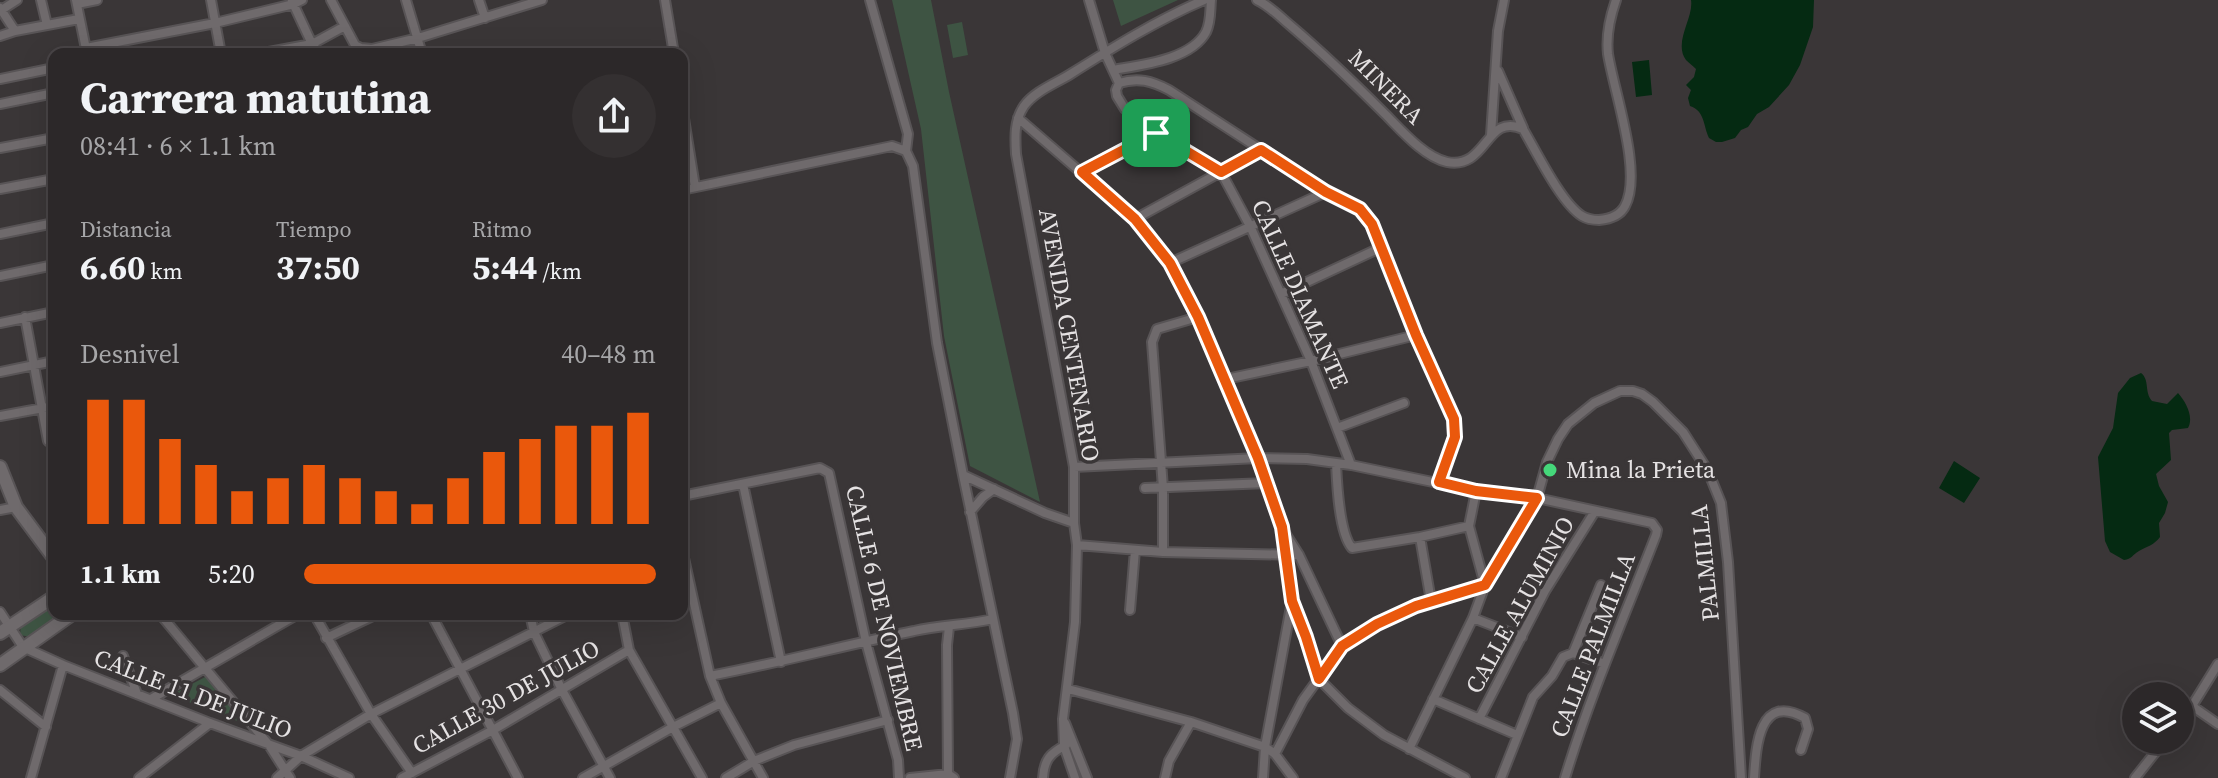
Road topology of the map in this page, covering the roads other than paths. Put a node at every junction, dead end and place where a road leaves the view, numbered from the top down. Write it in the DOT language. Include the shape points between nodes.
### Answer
graph roads {
  1 [pos="17,0"];
  2 [pos="41,0"];
  3 [pos="97,0"];
  4 [pos="211,0"];
  5 [pos="331,0"];
  6 [pos="406,0"];
  7 [pos="479,0"];
  8 [pos="542,0"];
  9 [pos="665,0"];
  10 [pos="870,0"];
  11 [pos="1089,0"];
  12 [pos="1204,0"];
  13 [pos="1211,0"];
  14 [pos="1257,0"];
  15 [pos="1504,0"];
  16 [pos="1616,0"];
  17 [pos="296,1"];
  18 [pos="77,2"];
  19 [pos="0,10"];
  20 [pos="485,18"];
  21 [pos="79,19"];
  22 [pos="215,23"];
  23 [pos="47,25"];
  24 [pos="345,26"];
  25 [pos="15,31"];
  26 [pos="0,36"];
  27 [pos="418,38"];
  28 [pos="312,44"];
  29 [pos="85,48"];
  30 [pos="100,48"];
  31 [pos="220,48"];
  32 [pos="290,48"];
  33 [pos="315,48"];
  34 [pos="361,48"];
  35 [pos="376,48"];
  36 [pos="420,48"];
  37 [pos="673,48"];
  38 [pos="1105,53"];
  39 [pos="48,69"];
  40 [pos="1497,69"];
  41 [pos="1113,70"];
  42 [pos="0,79"];
  43 [pos="1119,83"];
  44 [pos="48,94"];
  45 [pos="0,104"];
  46 [pos="1018,118"];
  47 [pos="1523,129"];
  48 [pos="1156,133"];
  49 [pos="1491,135"];
  50 [pos="48,139"];
  51 [pos="688,143"];
  52 [pos="0,148"];
  53 [pos="1261,150"];
  54 [pos="906,151"];
  55 [pos="1082,172"];
  56 [pos="1221,172"];
  57 [pos="48,180"];
  58 [pos="695,187"];
  59 [pos="0,189"];
  60 [pos="688,189"];
  61 [pos="1326,192"];
  62 [pos="1135,219"];
  63 [pos="48,224"];
  64 [pos="1250,226"];
  65 [pos="0,234"];
  66 [pos="1382,247"];
  67 [pos="1170,263"];
  68 [pos="48,266"];
  69 [pos="0,276"];
  70 [pos="1281,294"];
  71 [pos="48,313"];
  72 [pos="25,317"];
  73 [pos="1198,317"];
  74 [pos="0,323"];
  75 [pos="1416,335"];
  76 [pos="1311,361"];
  77 [pos="48,362"];
  78 [pos="35,365"];
  79 [pos="0,372"];
  80 [pos="1226,379"];
  81 [pos="1404,403"];
  82 [pos="48,407"];
  83 [pos="42,408"];
  84 [pos="0,416"];
  85 [pos="1337,428"];
  86 [pos="48,431"];
  87 [pos="1258,458"];
  88 [pos="1160,462"];
  89 [pos="1336,463"];
  90 [pos="1351,465"];
  91 [pos="0,467"];
  92 [pos="1074,467"];
  93 [pos="963,475"];
  94 [pos="1439,482"];
  95 [pos="1267,483"];
  96 [pos="743,484"];
  97 [pos="1145,488"];
  98 [pos="1163,488"];
  99 [pos="994,489"];
  100 [pos="1476,491"];
  101 [pos="688,495"];
  102 [pos="1537,498"];
  103 [pos="16,507"];
  104 [pos="0,510"];
  105 [pos="1595,511"];
  106 [pos="970,512"];
  107 [pos="1074,523"];
  108 [pos="1469,526"];
  109 [pos="1282,527"];
  110 [pos="1420,537"];
  111 [pos="1077,545"];
  112 [pos="48,550"];
  113 [pos="1135,550"];
  114 [pos="1163,552"];
  115 [pos="1286,555"];
  116 [pos="1299,555"];
  117 [pos="688,576"];
  118 [pos="1485,585"];
  119 [pos="1601,585"];
  120 [pos="48,601"];
  121 [pos="1292,601"];
  122 [pos="1431,601"];
  123 [pos="1130,610"];
  124 [pos="0,612"];
  125 [pos="1473,618"];
  126 [pos="993,619"];
  127 [pos="63,620"];
  128 [pos="165,620"];
  129 [pos="171,620"];
  130 [pos="288,620"];
  131 [pos="317,620"];
  132 [pos="364,620"];
  133 [pos="434,620"];
  134 [pos="531,620"];
  135 [pos="557,620"];
  136 [pos="623,620"];
  137 [pos="171,627"];
  138 [pos="949,627"];
  139 [pos="5,629"];
  140 [pos="534,632"];
  141 [pos="1522,637"];
  142 [pos="326,638"];
  143 [pos="866,642"];
  144 [pos="1342,646"];
  145 [pos="23,647"];
  146 [pos="629,650"];
  147 [pos="1573,653"];
  148 [pos="123,656"];
  149 [pos="781,662"];
  150 [pos="1605,664"];
  151 [pos="2218,664"];
  152 [pos="0,665"];
  153 [pos="63,665"];
  154 [pos="204,668"];
  155 [pos="461,669"];
  156 [pos="710,676"];
  157 [pos="1319,679"];
  158 [pos="1068,689"];
  159 [pos="0,690"];
  160 [pos="562,690"];
  161 [pos="137,694"];
  162 [pos="151,699"];
  163 [pos="1433,699"];
  164 [pos="721,703"];
  165 [pos="2194,703"];
  166 [pos="2194,707"];
  167 [pos="371,714"];
  168 [pos="1063,719"];
  169 [pos="1479,719"];
  170 [pos="888,720"];
  171 [pos="1191,722"];
  172 [pos="210,723"];
  173 [pos="2218,724"];
  174 [pos="46,727"];
  175 [pos="673,727"];
  176 [pos="493,730"];
  177 [pos="1517,735"];
  178 [pos="1074,742"];
  179 [pos="269,745"];
  180 [pos="1064,746"];
  181 [pos="1265,747"];
  182 [pos="1409,749"];
  183 [pos="1801,750"];
  184 [pos="1275,754"];
  185 [pos="2154,754"];
  186 [pos="301,756"];
  187 [pos="1081,760"];
  188 [pos="754,761"];
  189 [pos="1070,765"];
  190 [pos="603,767"];
  191 [pos="412,773"];
  192 [pos="1448,774"];
  193 [pos="288,775"];
  194 [pos="951,776"];
  195 [pos="31,778"];
  196 [pos="139,778"];
  197 [pos="277,778"];
  198 [pos="349,778"];
  199 [pos="402,778"];
  200 [pos="518,778"];
  201 [pos="583,778"];
  202 [pos="610,778"];
  203 [pos="702,778"];
  204 [pos="726,778"];
  205 [pos="763,778"];
  206 [pos="899,778"];
  207 [pos="910,778"];
  208 [pos="1010,778"];
  209 [pos="1043,778"];
  210 [pos="1075,778"];
  211 [pos="1087,778"];
  212 [pos="1165,778"];
  213 [pos="1263,778"];
  214 [pos="1293,778"];
  215 [pos="1465,778"];
  216 [pos="1501,778"];
  217 [pos="1565,778"];
  218 [pos="1741,778"];
  219 [pos="1754,778"];
  220 [pos="2135,778"];
  1 -- 19 [label="street"];
  2 -- 23 [label="street"];
  3 -- 18 [label="street"];
  4 -- 22 [label="street"];
  5 -- 24 [label="street"];
  6 -- 27 [label="street"];
  7 -- 20 [label="street"];
  8 -- 20 [label="street"];
  9 -- 37 [label="street"];
  10 -- 54 [label="street" via="908,134"];
  11 -- 38 [label="street"];
  12 -- 38 [label="street"];
  13 -- 41 [label="street" via="1207,29 1195,45 1162,60"];
  14 -- 49 [label="street, MINERA" via="1332,61 1417,146 1447,162 1468,160"];
  15 -- 40 [label="street"];
  16 -- 47 [label="street" via="1607,38 1631,175 1623,210 1596,220 1578,214"];
  17 -- 22 [label="street"];
  17 -- 28 [label="street"];
  18 -- 21 [label="street"];
  19 -- 25 [label="street"];
  20 -- 27 [label="street"];
  21 -- 23 [label="street"];
  21 -- 29 [label="street"];
  22 -- 30 [label="street"];
  22 -- 31 [label="street"];
  23 -- 25 [label="street"];
  24 -- 28 [label="street"];
  24 -- 34 [label="street"];
  25 -- 26 [label="street"];
  27 -- 35 [label="street"];
  27 -- 36 [label="street"];
  28 -- 32 [label="street"];
  28 -- 33 [label="street"];
  38 -- 41 [label="street"];
  38 -- 46 [label="street" via="1034,95"];
  39 -- 42 [label="street"];
  40 -- 47 [label="street"];
  40 -- 49 [label="street"];
  41 -- 43 [label="street"];
  43 -- 48 [label="street" via="1120,103"];
  43 -- 53 [label="street" via="1138,79 1159,85"];
  44 -- 45 [label="street"];
  46 -- 55 [label="street"];
  46 -- 92 [label="street, AVENIDA CENTENARIO" via="1016,154"];
  47 -- 49 [label="street" via="1507,126"];
  48 -- 55 [label="street"];
  48 -- 56 [label="street"];
  50 -- 52 [label="street"];
  51 -- 58 [label="street"];
  53 -- 56 [label="street"];
  53 -- 61 [label="street"];
  54 -- 58 [label="street" via="892,146"];
  54 -- 93 [label="street" via="913,166 937,343"];
  55 -- 62 [label="street"];
  56 -- 62 [label="street"];
  56 -- 64 [label="street, CALLE DIAMANTE"];
  57 -- 59 [label="street"];
  58 -- 60 [label="street"];
  61 -- 64 [label="street"];
  61 -- 66 [label="street" via="1360,209"];
  62 -- 67 [label="street"];
  63 -- 65 [label="street"];
  64 -- 67 [label="street"];
  64 -- 70 [label="street, CALLE DIAMANTE"];
  66 -- 70 [label="street"];
  66 -- 75 [label="street"];
  67 -- 73 [label="street"];
  68 -- 69 [label="street"];
  70 -- 76 [label="street, CALLE DIAMANTE"];
  71 -- 72 [label="street"];
  72 -- 74 [label="street"];
  72 -- 78 [label="street"];
  73 -- 80 [label="street"];
  73 -- 88 [label="street" via="1154,334"];
  75 -- 76 [label="street"];
  75 -- 94 [label="street" via="1454,419 1455,437"];
  76 -- 80 [label="street"];
  76 -- 85 [label="street, CALLE DIAMANTE"];
  77 -- 78 [label="street"];
  78 -- 79 [label="street"];
  78 -- 83 [label="street"];
  80 -- 87 [label="street"];
  81 -- 85 [label="street"];
  82 -- 83 [label="street"];
  83 -- 84 [label="street"];
  83 -- 86 [label="street"];
  85 -- 90 [label="street, CALLE DIAMANTE"];
  87 -- 88 [label="street"];
  87 -- 89 [label="street"];
  87 -- 95 [label="street"];
  88 -- 92 [label="street"];
  88 -- 98 [label="street"];
  89 -- 90 [label="street"];
  89 -- 110 [label="street" via="1349,546"];
  90 -- 94 [label="street"];
  91 -- 103 [label="street"];
  92 -- 107 [label="street, AVENIDA CENTENARIO"];
  93 -- 99 [label="street"];
  93 -- 106 [label="street"];
  94 -- 100 [label="street"];
  95 -- 98 [label="street"];
  95 -- 109 [label="street"];
  96 -- 101 [label="street"];
  96 -- 143 [label="street, CALLE 6 DE NOVIEMBRE" via="820,468 829,473"];
  96 -- 149 [label="street"];
  97 -- 98 [label="street"];
  98 -- 114 [label="street"];
  99 -- 106 [label="street"];
  99 -- 107 [label="street"];
  100 -- 102 [label="street"];
  100 -- 108 [label="street"];
  102 -- 105 [label="street"];
  102 -- 118 [label="street"];
  102 -- 218 [label="street, PALMILLA" via="1547,462 1568,424 1620,391 1642,394 1683,432 1718,490 1724,516"];
  103 -- 104 [label="street"];
  103 -- 112 [label="street"];
  105 -- 141 [label="street, CALLE ALUMINIO"];
  105 -- 150 [label="street, CALLE PALMILLA" via="1647,521 1656,535"];
  106 -- 126 [label="street"];
  107 -- 111 [label="street, AVENIDA CENTENARIO"];
  108 -- 110 [label="street"];
  108 -- 118 [label="street"];
  109 -- 115 [label="street"];
  109 -- 116 [label="street"];
  110 -- 122 [label="street"];
  111 -- 113 [label="street"];
  111 -- 158 [label="street, AVENIDA CENTENARIO"];
  113 -- 114 [label="street"];
  113 -- 123 [label="street"];
  114 -- 115 [label="street"];
  115 -- 116 [label="street"];
  115 -- 121 [label="street"];
  116 -- 144 [label="street"];
  117 -- 156 [label="street"];
  118 -- 122 [label="street"];
  118 -- 125 [label="street"];
  119 -- 147 [label="street"];
  120 -- 139 [label="street"];
  121 -- 157 [label="street"];
  121 -- 181 [label="street"];
  122 -- 144 [label="street"];
  124 -- 139 [label="street"];
  125 -- 141 [label="street"];
  125 -- 163 [label="street"];
  126 -- 138 [label="street"];
  126 -- 208 [label="street" via="1017,739"];
  127 -- 145 [label="street"];
  128 -- 137 [label="street"];
  129 -- 137 [label="street"];
  130 -- 154 [label="street"];
  131 -- 142 [label="street"];
  132 -- 142 [label="street"];
  133 -- 155 [label="street"];
  134 -- 140 [label="street"];
  135 -- 140 [label="street"];
  136 -- 146 [label="street"];
  137 -- 154 [label="street"];
  138 -- 143 [label="street"];
  138 -- 194 [label="street"];
  139 -- 145 [label="street"];
  140 -- 155 [label="street"];
  140 -- 160 [label="street"];
  141 -- 169 [label="street, CALLE ALUMINIO"];
  142 -- 167 [label="street"];
  143 -- 149 [label="street"];
  143 -- 170 [label="street, CALLE 6 DE NOVIEMBRE"];
  144 -- 157 [label="street"];
  145 -- 152 [label="street"];
  145 -- 153 [label="street, CALLE 11 DE JULIO"];
  146 -- 160 [label="street, CALLE 30 DE JULIO"];
  146 -- 175 [label="street"];
  147 -- 150 [label="street"];
  147 -- 177 [label="street" via="1563,657 1533,697"];
  148 -- 161 [label="street"];
  149 -- 156 [label="street"];
  150 -- 217 [label="street, CALLE PALMILLA"];
  151 -- 165 [label="street"];
  153 -- 161 [label="street, CALLE 11 DE JULIO"];
  153 -- 174 [label="street"];
  154 -- 162 [label="street"];
  154 -- 179 [label="street"];
  155 -- 167 [label="street"];
  155 -- 176 [label="street"];
  156 -- 164 [label="street"];
  157 -- 182 [label="street" via="1348,708"];
  157 -- 184 [label="street"];
  158 -- 168 [label="street, AVENIDA CENTENARIO"];
  158 -- 171 [label="street"];
  159 -- 174 [label="street"];
  160 -- 176 [label="street, CALLE 30 DE JULIO"];
  160 -- 190 [label="street"];
  161 -- 162 [label="street, CALLE 11 DE JULIO"];
  162 -- 172 [label="street, CALLE 11 DE JULIO"];
  163 -- 169 [label="street"];
  163 -- 182 [label="street"];
  164 -- 175 [label="street"];
  164 -- 188 [label="street"];
  166 -- 173 [label="street"];
  167 -- 186 [label="street"];
  167 -- 191 [label="street"];
  168 -- 178 [label="street"];
  168 -- 180 [label="street, AVENIDA CENTENARIO"];
  169 -- 177 [label="street"];
  170 -- 188 [label="street"];
  170 -- 206 [label="street, CALLE 6 DE NOVIEMBRE"];
  171 -- 181 [label="street"];
  171 -- 212 [label="street"];
  172 -- 179 [label="street, CALLE 11 DE JULIO"];
  172 -- 196 [label="street"];
  174 -- 195 [label="street"];
  175 -- 190 [label="street"];
  175 -- 203 [label="street"];
  176 -- 191 [label="street, CALLE 30 DE JULIO"];
  176 -- 200 [label="street"];
  177 -- 216 [label="street"];
  178 -- 180 [label="street"];
  178 -- 187 [label="street"];
  179 -- 186 [label="street, CALLE 11 DE JULIO"];
  179 -- 193 [label="street"];
  180 -- 189 [label="street, AVENIDA CENTENARIO"];
  180 -- 209 [label="street" via="1048,756"];
  181 -- 184 [label="street"];
  181 -- 213 [label="street"];
  182 -- 192 [label="street"];
  183 -- 219 [label="street" via="1808,729 1805,718 1773,712 1762,729"];
  184 -- 214 [label="street"];
  185 -- 220 [label="street"];
  186 -- 193 [label="street"];
  186 -- 198 [label="street, CALLE 11 DE JULIO"];
  187 -- 189 [label="street"];
  187 -- 211 [label="street"];
  188 -- 204 [label="street"];
  188 -- 205 [label="street"];
  189 -- 210 [label="street, AVENIDA CENTENARIO"];
  190 -- 201 [label="street"];
  190 -- 202 [label="street"];
  191 -- 199 [label="street, CALLE 30 DE JULIO"];
  192 -- 215 [label="street"];
  193 -- 197 [label="street"];
  194 -- 207 [label="street"];
}
